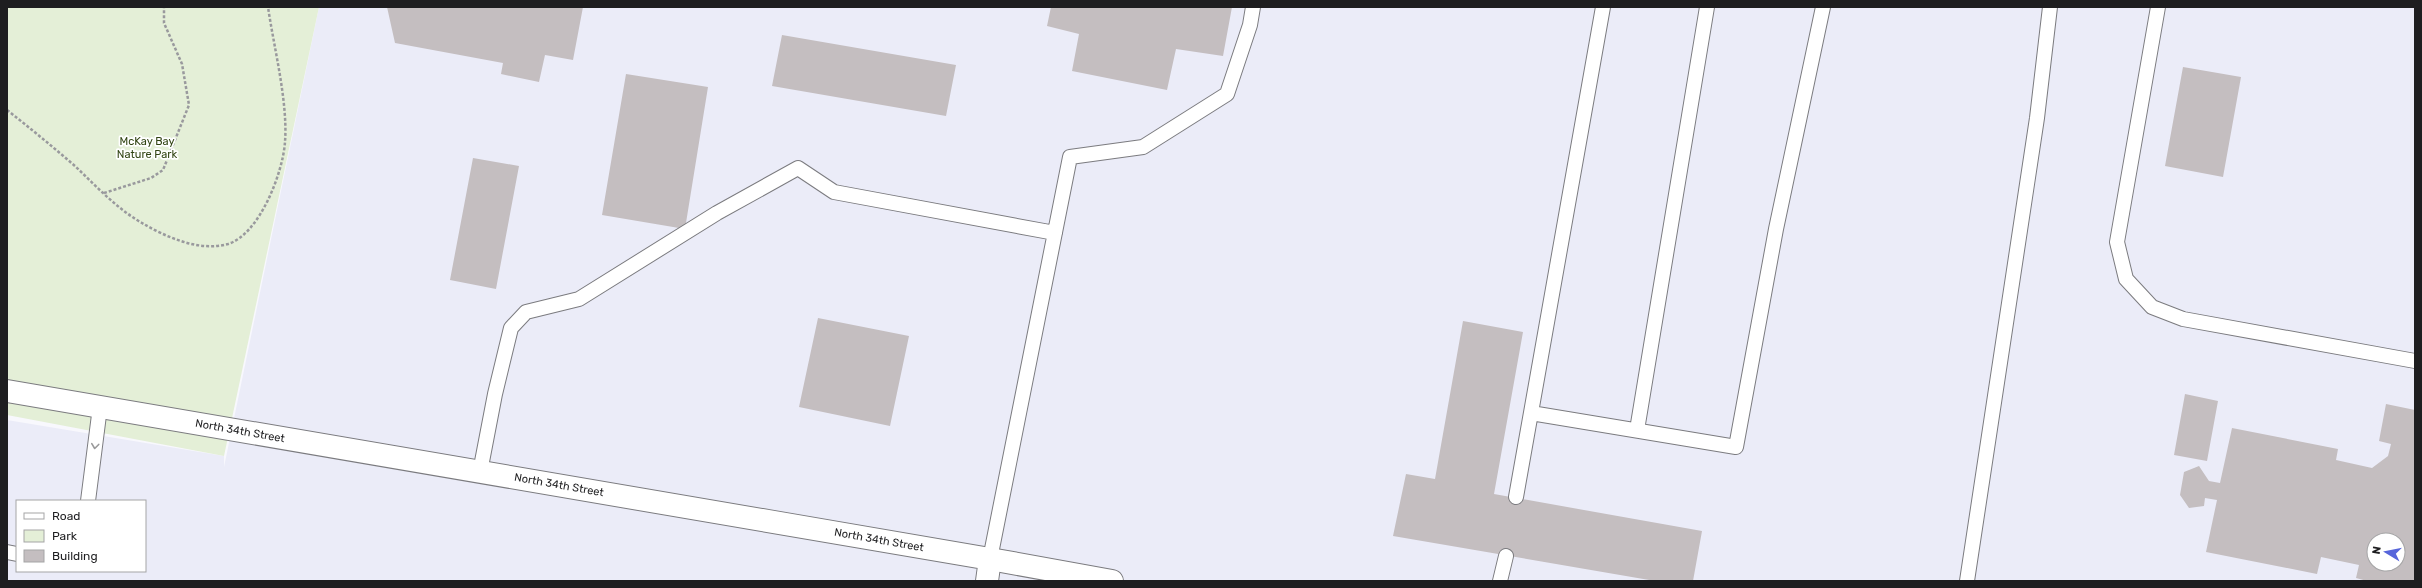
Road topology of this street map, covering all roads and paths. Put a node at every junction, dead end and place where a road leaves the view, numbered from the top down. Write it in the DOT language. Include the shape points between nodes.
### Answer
graph roads {
  1 [pos="164,7"];
  2 [pos="268,7"];
  3 [pos="1253,7"];
  4 [pos="1603,7"];
  5 [pos="1707,7"];
  6 [pos="1823,7"];
  7 [pos="2050,7"];
  8 [pos="2158,7"];
  9 [pos="7,110"];
  10 [pos="104,194"];
  11 [pos="1055,233"];
  12 [pos="2415,361"];
  13 [pos="7,391"];
  14 [pos="100,407"];
  15 [pos="1531,413"];
  16 [pos="1637,430"];
  17 [pos="480,472"];
  18 [pos="1516,497"];
  19 [pos="88,500"];
  20 [pos="1506,556"];
  21 [pos="990,559"];
  22 [pos="987,581"];
  23 [pos="1112,581"];
  24 [pos="1500,581"];
  25 [pos="1967,581"];
  1 -- 10 [label="path" via="164,23 182,64 188,105 163,170 151,178"];
  2 -- 10 [label="path" via="283,104 285,142 277,179 264,209 249,230 229,244 201,246 166,236 140,222"];
  3 -- 11 [label="lane" via="1250,25 1227,94 1143,147 1070,158"];
  4 -- 15 [label="lane"];
  5 -- 16 [label="lane"];
  6 -- 16 [label="lane" via="1776,229 1736,447"];
  7 -- 25 [label="lane" via="2037,118"];
  8 -- 12 [label="lane" via="2117,242 2126,279 2152,307 2183,319"];
  9 -- 10 [label="path" via="74,165"];
  11 -- 17 [label="lane" via="834,192 798,168 717,213 579,299 526,312 511,328"];
  11 -- 21 [label="lane"];
  13 -- 14 [label="street, North 34th Street"];
  14 -- 17 [label="street, North 34th Street"];
  14 -- 19 [label="lane, one-way"];
  15 -- 16 [label="lane"];
  15 -- 18 [label="lane"];
  17 -- 21 [label="street, North 34th Street"];
  20 -- 24 [label="lane"];
  21 -- 22 [label="street"];
  21 -- 23 [label="street, North 34th Street"];
}
